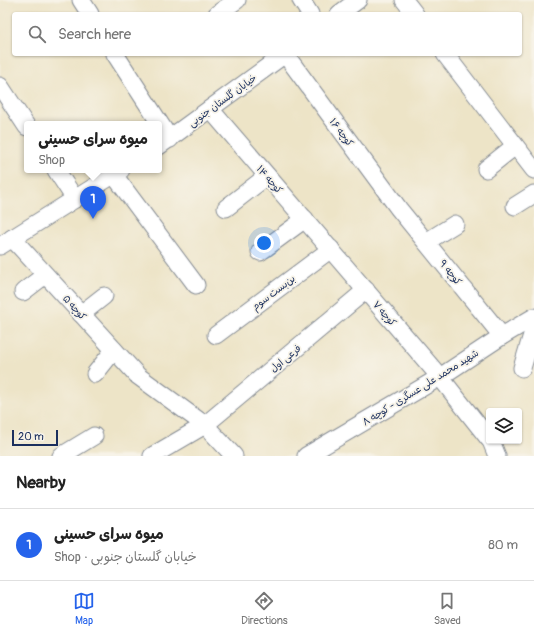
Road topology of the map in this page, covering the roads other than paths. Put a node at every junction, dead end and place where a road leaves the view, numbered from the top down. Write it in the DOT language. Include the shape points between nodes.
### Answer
graph roads {
  1 [pos="81,0"];
  2 [pos="237,0"];
  3 [pos="301,0"];
  4 [pos="358,0"];
  5 [pos="404,0"];
  6 [pos="89,12"];
  7 [pos="219,12"];
  8 [pos="309,12"];
  9 [pos="342,12"];
  10 [pos="413,12"];
  11 [pos="116,56"];
  12 [pos="282,56"];
  13 [pos="286,56"];
  14 [pos="447,56"];
  15 [pos="4,92"];
  16 [pos="210,109"];
  17 [pos="152,121"];
  18 [pos="24,122"];
  19 [pos="164,143"];
  20 [pos="515,146"];
  21 [pos="486,169"];
  22 [pos="534,170"];
  23 [pos="58,173"];
  24 [pos="116,173"];
  25 [pos="119,173"];
  26 [pos="266,176"];
  27 [pos="534,194"];
  28 [pos="76,199"];
  29 [pos="515,206"];
  30 [pos="226,208"];
  31 [pos="399,209"];
  32 [pos="305,219"];
  33 [pos="455,224"];
  34 [pos="6,242"];
  35 [pos="426,242"];
  36 [pos="330,249"];
  37 [pos="260,252"];
  38 [pos="46,275"];
  39 [pos="196,285"];
  40 [pos="366,290"];
  41 [pos="23,292"];
  42 [pos="104,296"];
  43 [pos="81,314"];
  44 [pos="534,317"];
  45 [pos="534,328"];
  46 [pos="216,335"];
  47 [pos="502,336"];
  48 [pos="114,350"];
  49 [pos="522,368"];
  50 [pos="95,374"];
  51 [pos="440,377"];
  52 [pos="205,425"];
  53 [pos="486,435"];
  54 [pos="94,436"];
  55 [pos="492,444"];
  56 [pos="62,456"];
  57 [pos="152,456"];
  58 [pos="234,456"];
  59 [pos="306,456"];
  60 [pos="497,456"];
  1 -- 6 [label="street"];
  2 -- 7 [label="street"];
  3 -- 8 [label="street"];
  4 -- 9 [label="street"];
  5 -- 10 [label="street"];
  11 -- 17 [label="street"];
  12 -- 16 [label="street, خیابان گلستان جنوبی"];
  13 -- 31 [label="street, کوچه ۱۶"];
  14 -- 20 [label="street"];
  15 -- 18 [label="street"];
  16 -- 19 [label="street, خیابان گلستان جنوبی"];
  16 -- 26 [label="street, کوچه ۱۴"];
  20 -- 21 [label="street"];
  20 -- 22 [label="street"];
  23 -- 28 [label="street"];
  24 -- 28 [label="street"];
  25 -- 39 [label="street"];
  26 -- 30 [label="street"];
  26 -- 32 [label="street, کوچه ۱۴"];
  27 -- 29 [label="street"];
  28 -- 34 [label="street"];
  31 -- 35 [label="street, کوچه ۹"];
  32 -- 36 [label="street, کوچه ۱۴"];
  32 -- 37 [label="street"];
  33 -- 35 [label="street"];
  34 -- 38 [label="street, کوچه ۵"];
  35 -- 47 [label="street, کوچه ۹"];
  36 -- 40 [label="street, کوچه ۷"];
  36 -- 46 [label="street, بن‌بست سوم"];
  38 -- 41 [label="street"];
  38 -- 43 [label="street, کوچه ۵"];
  40 -- 51 [label="street, کوچه ۷"];
  40 -- 52 [label="street, فرعی اول"];
  42 -- 43 [label="street"];
  43 -- 48 [label="street, کوچه ۵"];
  44 -- 47 [label="street, شهید محمد علی عسگری - کوچه ۸"];
  45 -- 49 [label="street"];
  47 -- 51 [label="street, شهید محمد علی عسگری - کوچه ۸"];
  48 -- 50 [label="street"];
  48 -- 52 [label="street, کوچه ۵" via="138,376"];
  51 -- 53 [label="street, کوچه ۷"];
  51 -- 59 [label="street, شهید محمد علی عسگری - کوچه ۸"];
  52 -- 57 [label="street, فرعی اول"];
  52 -- 58 [label="street, کوچه ۵"];
  54 -- 56 [label="street"];
  55 -- 60 [label="street, کوچه ۷"];
}
